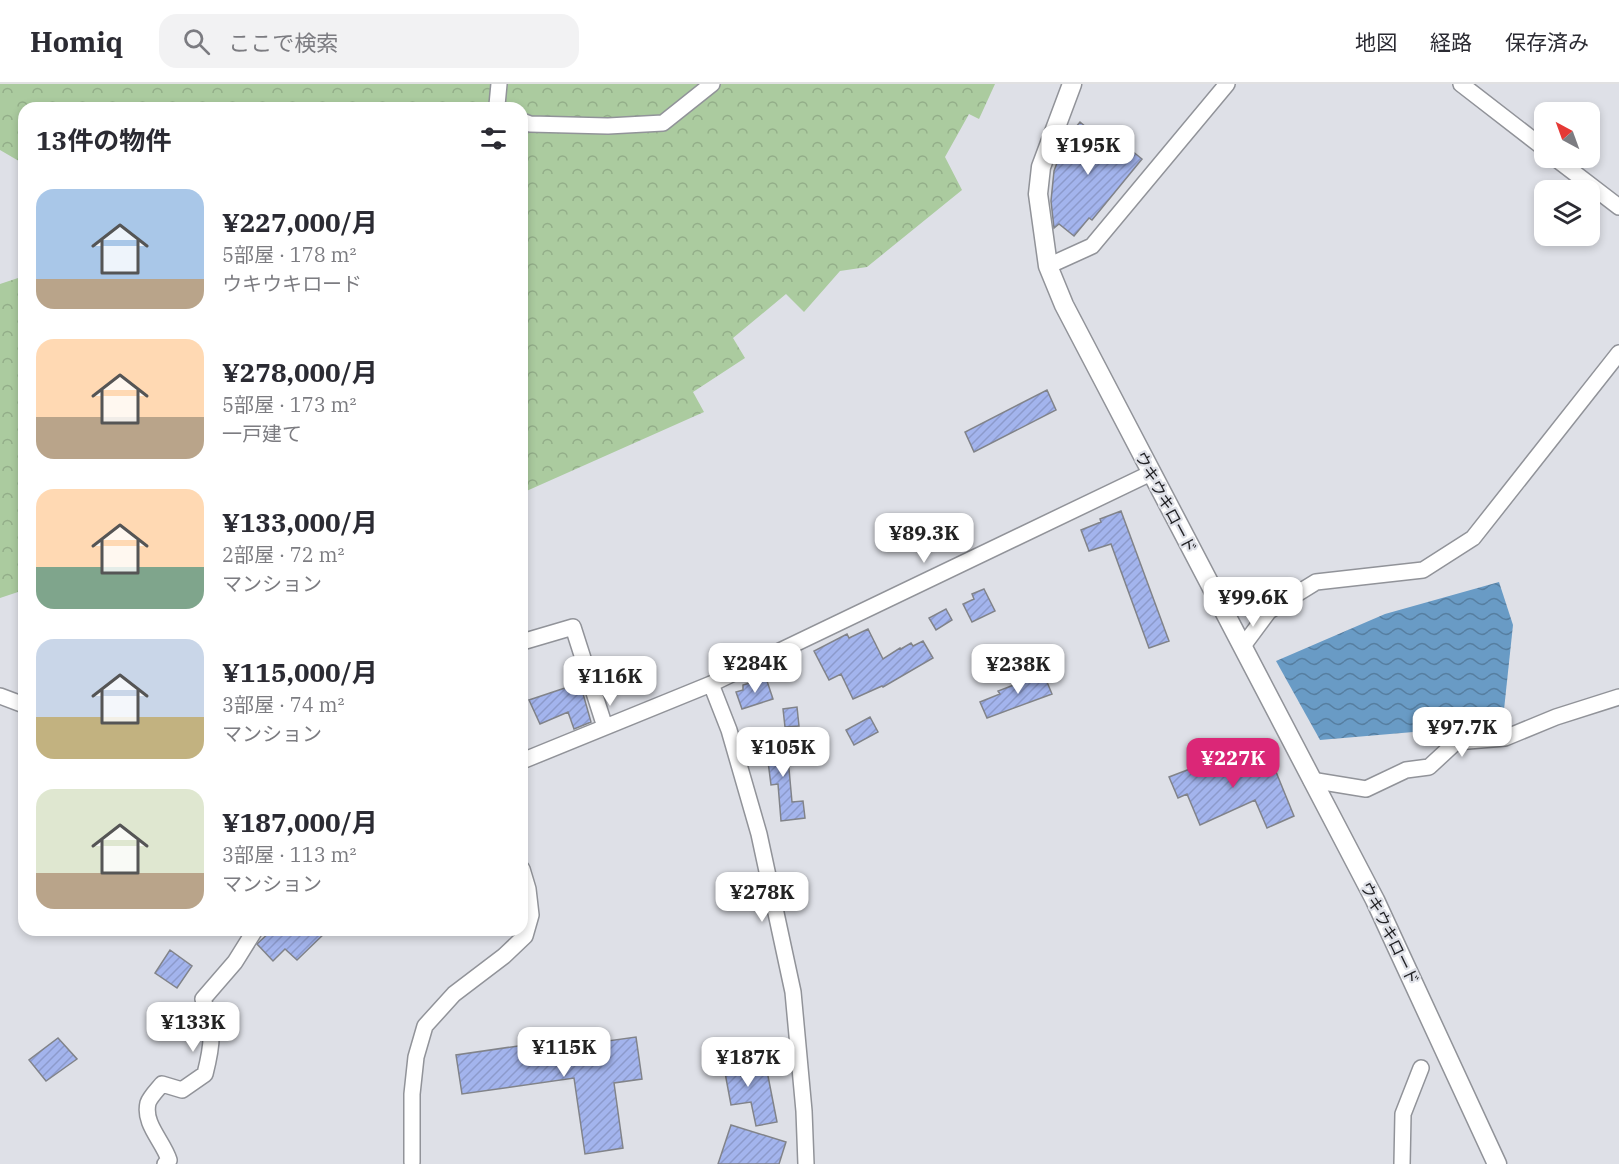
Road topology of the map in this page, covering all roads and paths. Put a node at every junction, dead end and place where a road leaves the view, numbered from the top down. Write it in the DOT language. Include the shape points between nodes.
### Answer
graph roads {
  1 [pos="499,84"];
  2 [pos="712,84"];
  3 [pos="1072,84"];
  4 [pos="1227,84"];
  5 [pos="1461,84"];
  6 [pos="497,102"];
  7 [pos="528,123"];
  8 [pos="1534,140"];
  9 [pos="1568,168"];
  10 [pos="1619,207"];
  11 [pos="1048,267"];
  12 [pos="1619,353"];
  13 [pos="1151,473"];
  14 [pos="528,640"];
  15 [pos="1243,646"];
  16 [pos="711,684"];
  17 [pos="0,696"];
  18 [pos="1619,697"];
  19 [pos="18,703"];
  20 [pos="605,727"];
  21 [pos="528,759"];
  22 [pos="1311,780"];
  23 [pos="528,889"];
  24 [pos="528,926"];
  25 [pos="251,936"];
  26 [pos="525,936"];
  27 [pos="1421,1068"];
  28 [pos="412,1162"];
  29 [pos="165,1164"];
  30 [pos="806,1164"];
  31 [pos="1402,1164"];
  32 [pos="1497,1164"];
  1 -- 6 [label="street"];
  2 -- 7 [label="street" via="663,123"];
  3 -- 11 [label="street, ウキウキロード" via="1041,167 1038,194"];
  4 -- 11 [label="street" via="1092,246"];
  5 -- 8 [label="street"];
  9 -- 10 [label="street"];
  11 -- 13 [label="street, ウキウキロード"];
  12 -- 15 [label="street" via="1473,538 1423,570 1316,582 1269,611"];
  13 -- 15 [label="street, ウキウキロード"];
  13 -- 16 [label="street"];
  14 -- 20 [label="street" via="573,627"];
  15 -- 22 [label="street, ウキウキロード"];
  16 -- 20 [label="street"];
  16 -- 30 [label="street" via="729,730 759,834 793,992"];
  17 -- 19 [label="street"];
  18 -- 22 [label="street" via="1505,738 1456,742 1429,767 1406,770 1366,789"];
  20 -- 21 [label="street"];
  22 -- 32 [label="street, ウキウキロード" via="1375,900"];
  23 -- 24 [label="street"];
  25 -- 29 [label="street" via="203,999 211,1022 206,1074 182,1090 162,1084 148,1102 149,1123 169,1160"];
  26 -- 28 [label="street" via="454,994 425,1026 416,1057 412,1094"];
  27 -- 31 [label="street" via="1403,1114"];
}
